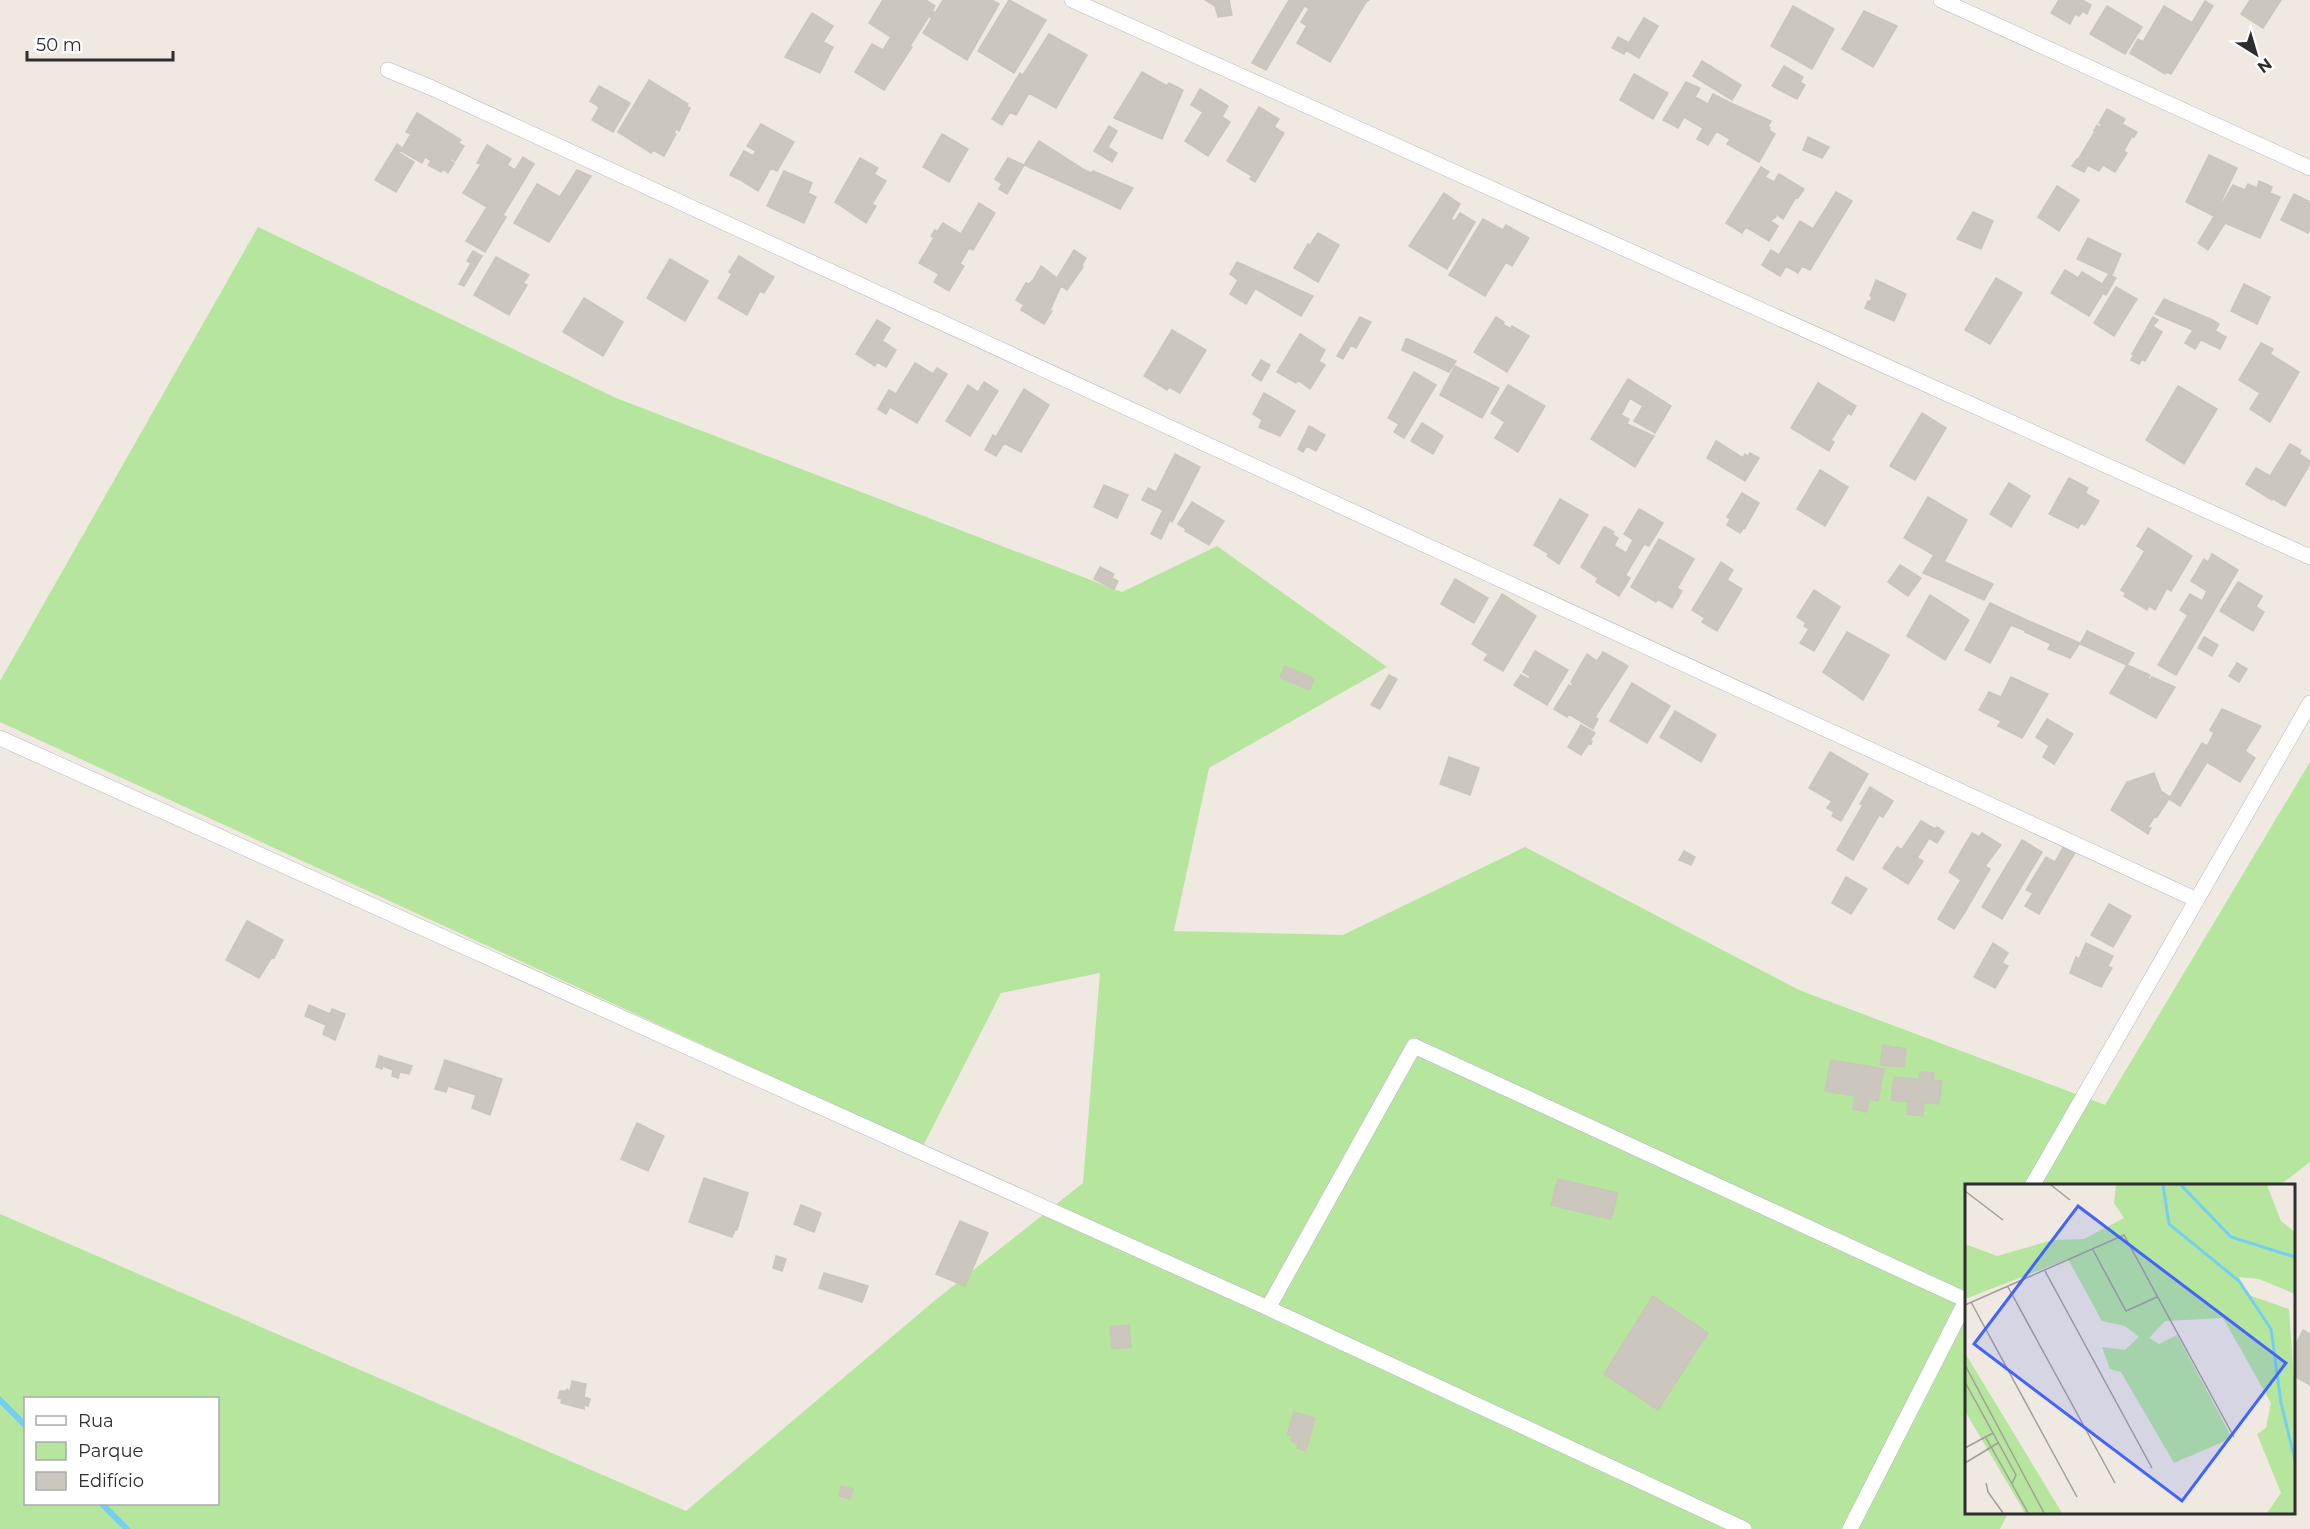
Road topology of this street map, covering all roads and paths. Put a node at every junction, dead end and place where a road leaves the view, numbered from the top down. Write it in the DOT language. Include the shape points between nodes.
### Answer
graph roads {
  1 [pos="1072,0"];
  2 [pos="1941,0"];
  3 [pos="388,70"];
  4 [pos="2310,168"];
  5 [pos="2310,557"];
  6 [pos="2310,703"];
  7 [pos="0,738"];
  8 [pos="2197,900"];
  9 [pos="2033,1184"];
  10 [pos="1965,1300"];
  11 [pos="1965,1302"];
  12 [pos="1268,1308"];
  13 [pos="1744,1529"];
  14 [pos="1850,1529"];
  1 -- 5 [label="street"];
  2 -- 4 [label="street"];
  3 -- 8 [label="street"];
  6 -- 8 [label="street"];
  7 -- 12 [label="street"];
  8 -- 9 [label="street"];
  10 -- 12 [label="street" via="1414,1046"];
  11 -- 14 [label="street"];
  12 -- 13 [label="street"];
}
